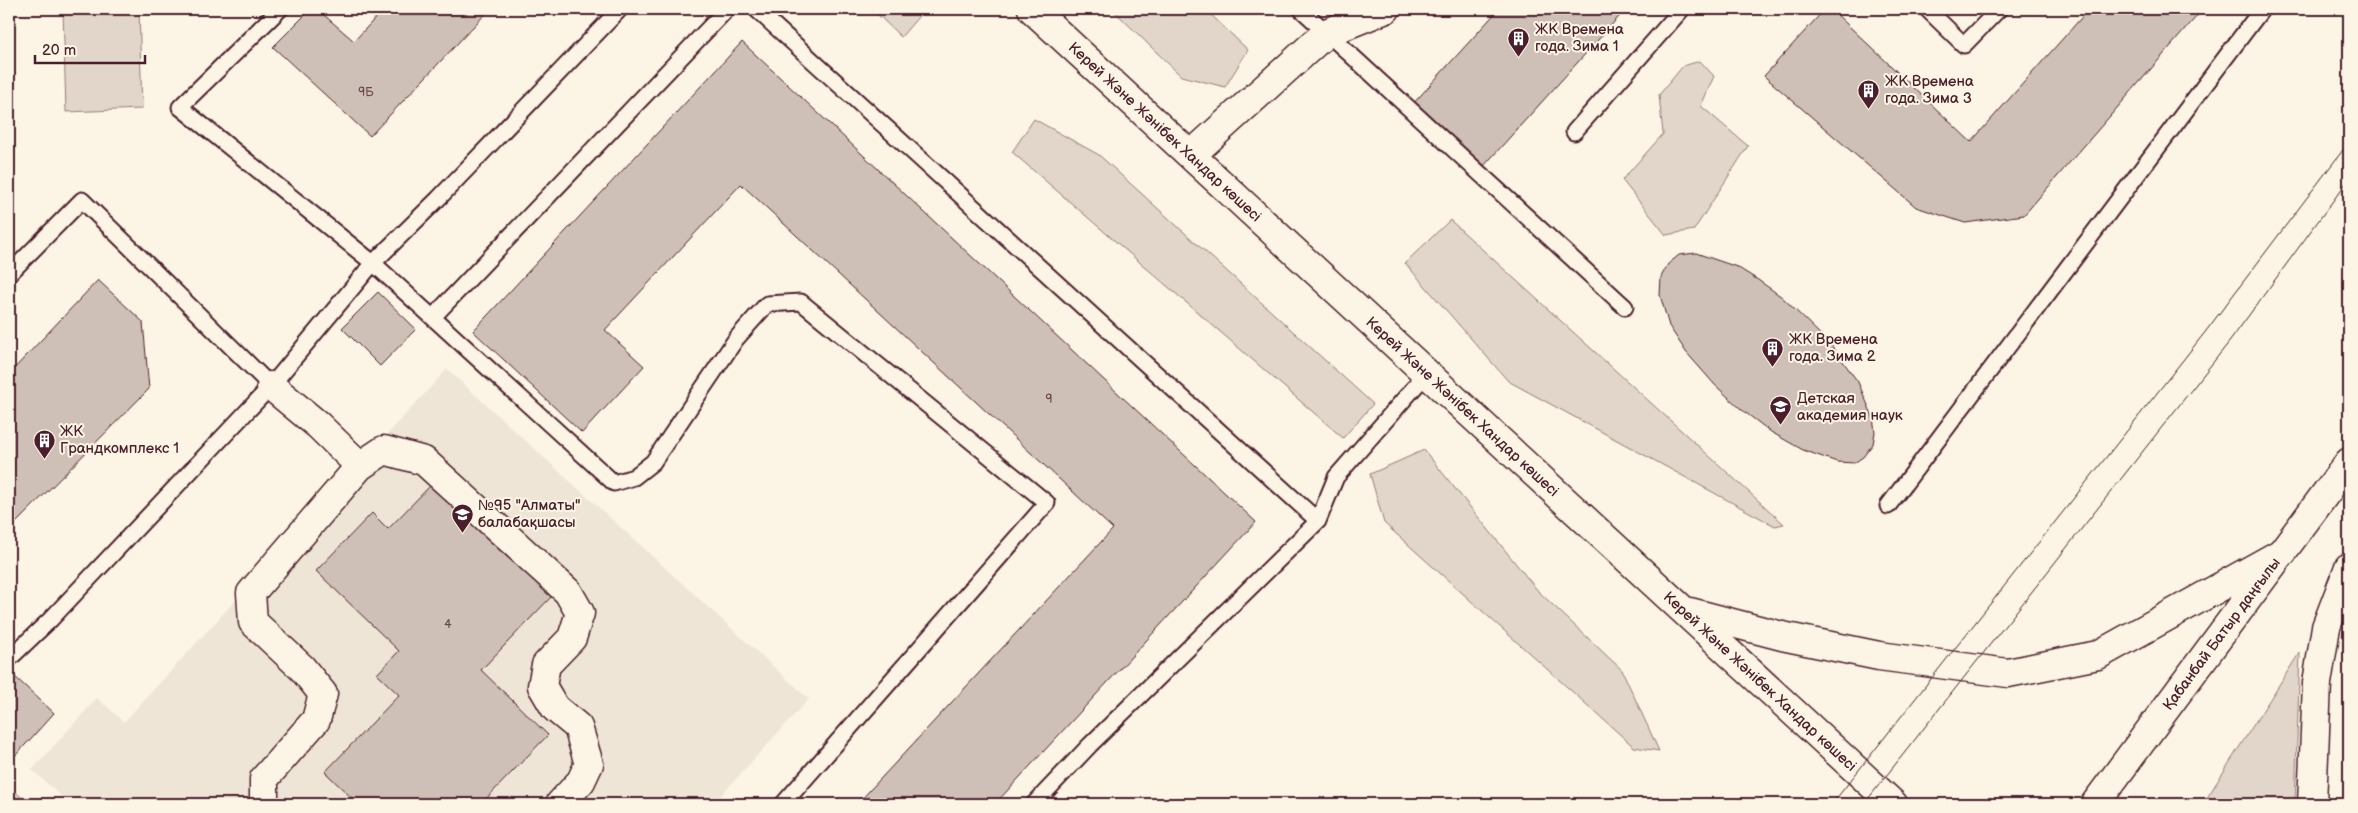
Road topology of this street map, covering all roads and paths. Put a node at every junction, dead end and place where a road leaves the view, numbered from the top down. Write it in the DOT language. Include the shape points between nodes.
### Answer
graph roads {
  1 [pos="280,9"];
  2 [pos="620,9"];
  3 [pos="727,9"];
  4 [pos="756,9"];
  5 [pos="1032,9"];
  6 [pos="1301,9"];
  7 [pos="1386,9"];
  8 [pos="1682,9"];
  9 [pos="1927,9"];
  10 [pos="1999,9"];
  11 [pos="2262,9"];
  12 [pos="1326,33"];
  13 [pos="1574,132"];
  14 [pos="1191,155"];
  15 [pos="373,262"];
  16 [pos="9,274"];
  17 [pos="1625,307"];
  18 [pos="433,317"];
  19 [pos="1428,373"];
  20 [pos="271,386"];
  21 [pos="2349,462"];
  22 [pos="360,466"];
  23 [pos="1888,506"];
  24 [pos="1318,521"];
  25 [pos="2283,552"];
  26 [pos="2349,567"];
  27 [pos="1686,611"];
  28 [pos="9,659"];
  29 [pos="264,804"];
  30 [pos="560,804"];
  31 [pos="783,804"];
  32 [pos="1034,804"];
  33 [pos="1894,804"];
  34 [pos="2095,804"];
  35 [pos="2312,804"];
  1 -- 15 [label="lane" via="180,107"];
  2 -- 15 [label="lane" via="439,198"];
  3 -- 18 [label="lane"];
  4 -- 24 [label="lane"];
  5 -- 14 [label="main road, Керей Және Жәнібек Хандар көшесі"];
  6 -- 12 [label="lane"];
  7 -- 12 [label="main road"];
  8 -- 13 [label="lane"];
  9 -- 10 [label="lane" via="1964,45"];
  11 -- 23 [label="lane"];
  12 -- 14 [label="main road"];
  12 -- 17 [label="lane"];
  14 -- 19 [label="main road, Керей Және Жәнібек Хандар көшесі"];
  15 -- 18 [label="lane"];
  15 -- 20 [label="lane"];
  16 -- 20 [label="lane" via="82,200"];
  18 -- 31 [label="lane" via="614,483 634,477 653,462 736,339 767,304 801,302 1046,503"];
  19 -- 24 [label="lane" via="1336,477"];
  19 -- 27 [label="main road, Керей Және Жәнібек Хандар көшесі"];
  20 -- 22 [label="main road"];
  20 -- 28 [label="lane" via="51,619"];
  21 -- 25 [label="main road, Қабанбай Батыр даңғылы"];
  22 -- 29 [label="main road" via="251,593 253,622 302,668 323,694 316,720 264,779"];
  22 -- 30 [label="main road" via="384,450 424,461 568,592 580,613 572,638 546,665 542,686 555,708 578,727 589,764 581,781"];
  24 -- 32 [label="lane"];
  25 -- 27 [label="main road" via="2098,655 2008,674 1879,656 1782,636"];
  25 -- 34 [label="main road, Қабанбай Батыр даңғылы"];
  26 -- 35 [label="main road" via="2326,627 2317,683"];
  27 -- 33 [label="main road, Керей Және Жәнібек Хандар көшесі"];
}
